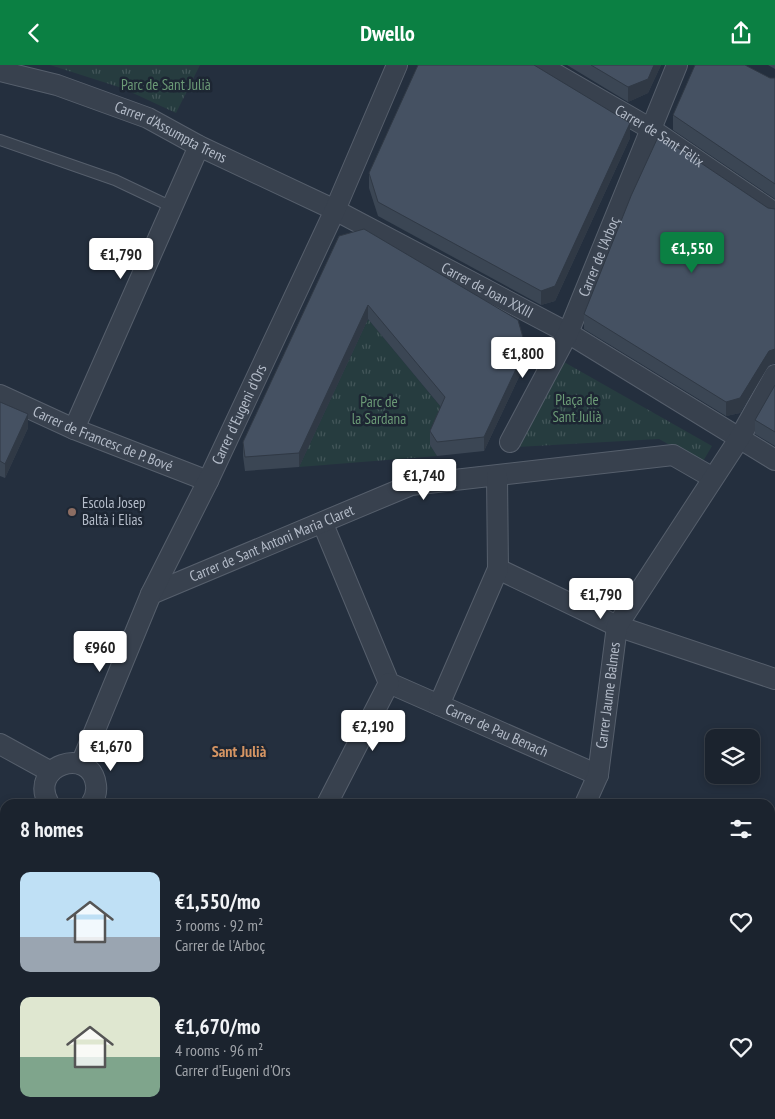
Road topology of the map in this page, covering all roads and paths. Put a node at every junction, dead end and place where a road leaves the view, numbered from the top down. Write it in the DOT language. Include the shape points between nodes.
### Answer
graph roads {
  1 [pos="398,65"];
  2 [pos="540,65"];
  3 [pos="678,65"];
  4 [pos="0,71"];
  5 [pos="651,129"];
  6 [pos="0,140"];
  7 [pos="199,146"];
  8 [pos="172,207"];
  9 [pos="335,209"];
  10 [pos="775,213"];
  11 [pos="568,333"];
  12 [pos="775,375"];
  13 [pos="0,395"];
  14 [pos="74,429"];
  15 [pos="739,439"];
  16 [pos="510,442"];
  17 [pos="775,461"];
  18 [pos="497,476"];
  19 [pos="713,478"];
  20 [pos="208,481"];
  21 [pos="323,524"];
  22 [pos="498,569"];
  23 [pos="151,594"];
  24 [pos="617,626"];
  25 [pos="775,679"];
  26 [pos="389,683"];
  27 [pos="439,705"];
  28 [pos="0,744"];
  29 [pos="81,765"];
  30 [pos="50,772"];
  31 [pos="598,775"];
  32 [pos="47,799"];
  33 [pos="96,799"];
  34 [pos="330,799"];
  35 [pos="588,799"];
  1 -- 9 [label="street, Carrer d'Eugeni d'Ors"];
  2 -- 5 [label="street, Carrer de Sant Fèlix"];
  3 -- 5 [label="street, Carrer de l'Arboç"];
  4 -- 7 [label="street, Carrer d'Assumpta Trens" via="57,85 148,118"];
  5 -- 10 [label="street, Carrer de Sant Fèlix"];
  5 -- 11 [label="street, Carrer de l'Arboç"];
  6 -- 8 [label="lane" via="115,180"];
  7 -- 8 [label="street"];
  7 -- 9 [label="street, Carrer d'Assumpta Trens"];
  8 -- 14 [label="street"];
  9 -- 11 [label="street, Carrer de Joan XXIII"];
  9 -- 20 [label="street, Carrer d'Eugeni d'Ors"];
  11 -- 15 [label="street, Carrer de Joan XXIII"];
  11 -- 16 [label="street, Carrer de l'Arboç"];
  12 -- 15 [label="street, Carrer Jaume Balmes"];
  13 -- 14 [label="street, Carrer de Francesc de P. Bové"];
  14 -- 20 [label="street, Carrer de Francesc de P. Bové"];
  15 -- 17 [label="street, Carrer de Joan XXIII"];
  15 -- 19 [label="street, Carrer Jaume Balmes"];
  18 -- 19 [label="street, Carrer de Sant Antoni Maria Claret" via="673,455"];
  18 -- 21 [label="street, Carrer de Sant Antoni Maria Claret" via="411,485"];
  18 -- 22 [label="street"];
  19 -- 24 [label="street, Carrer Jaume Balmes"];
  20 -- 23 [label="street, Carrer d'Eugeni d'Ors"];
  21 -- 23 [label="street, Carrer de Sant Antoni Maria Claret"];
  21 -- 26 [label="street"];
  22 -- 24 [label="street"];
  22 -- 27 [label="street"];
  23 -- 29 [label="street, Carrer d'Eugeni d'Ors"];
  24 -- 25 [label="street"];
  24 -- 31 [label="street, Carrer Jaume Balmes"];
  26 -- 27 [label="street, Carrer de Pau Benach"];
  26 -- 34 [label="street"];
  27 -- 31 [label="street, Carrer de Pau Benach"];
  28 -- 30 [label="street"];
  29 -- 30 [label="street" via="59,765"];
  29 -- 33 [label="street" via="96,781"];
  30 -- 32 [label="street" via="45,781"];
  31 -- 35 [label="street, Carrer Jaume Balmes"];
}
